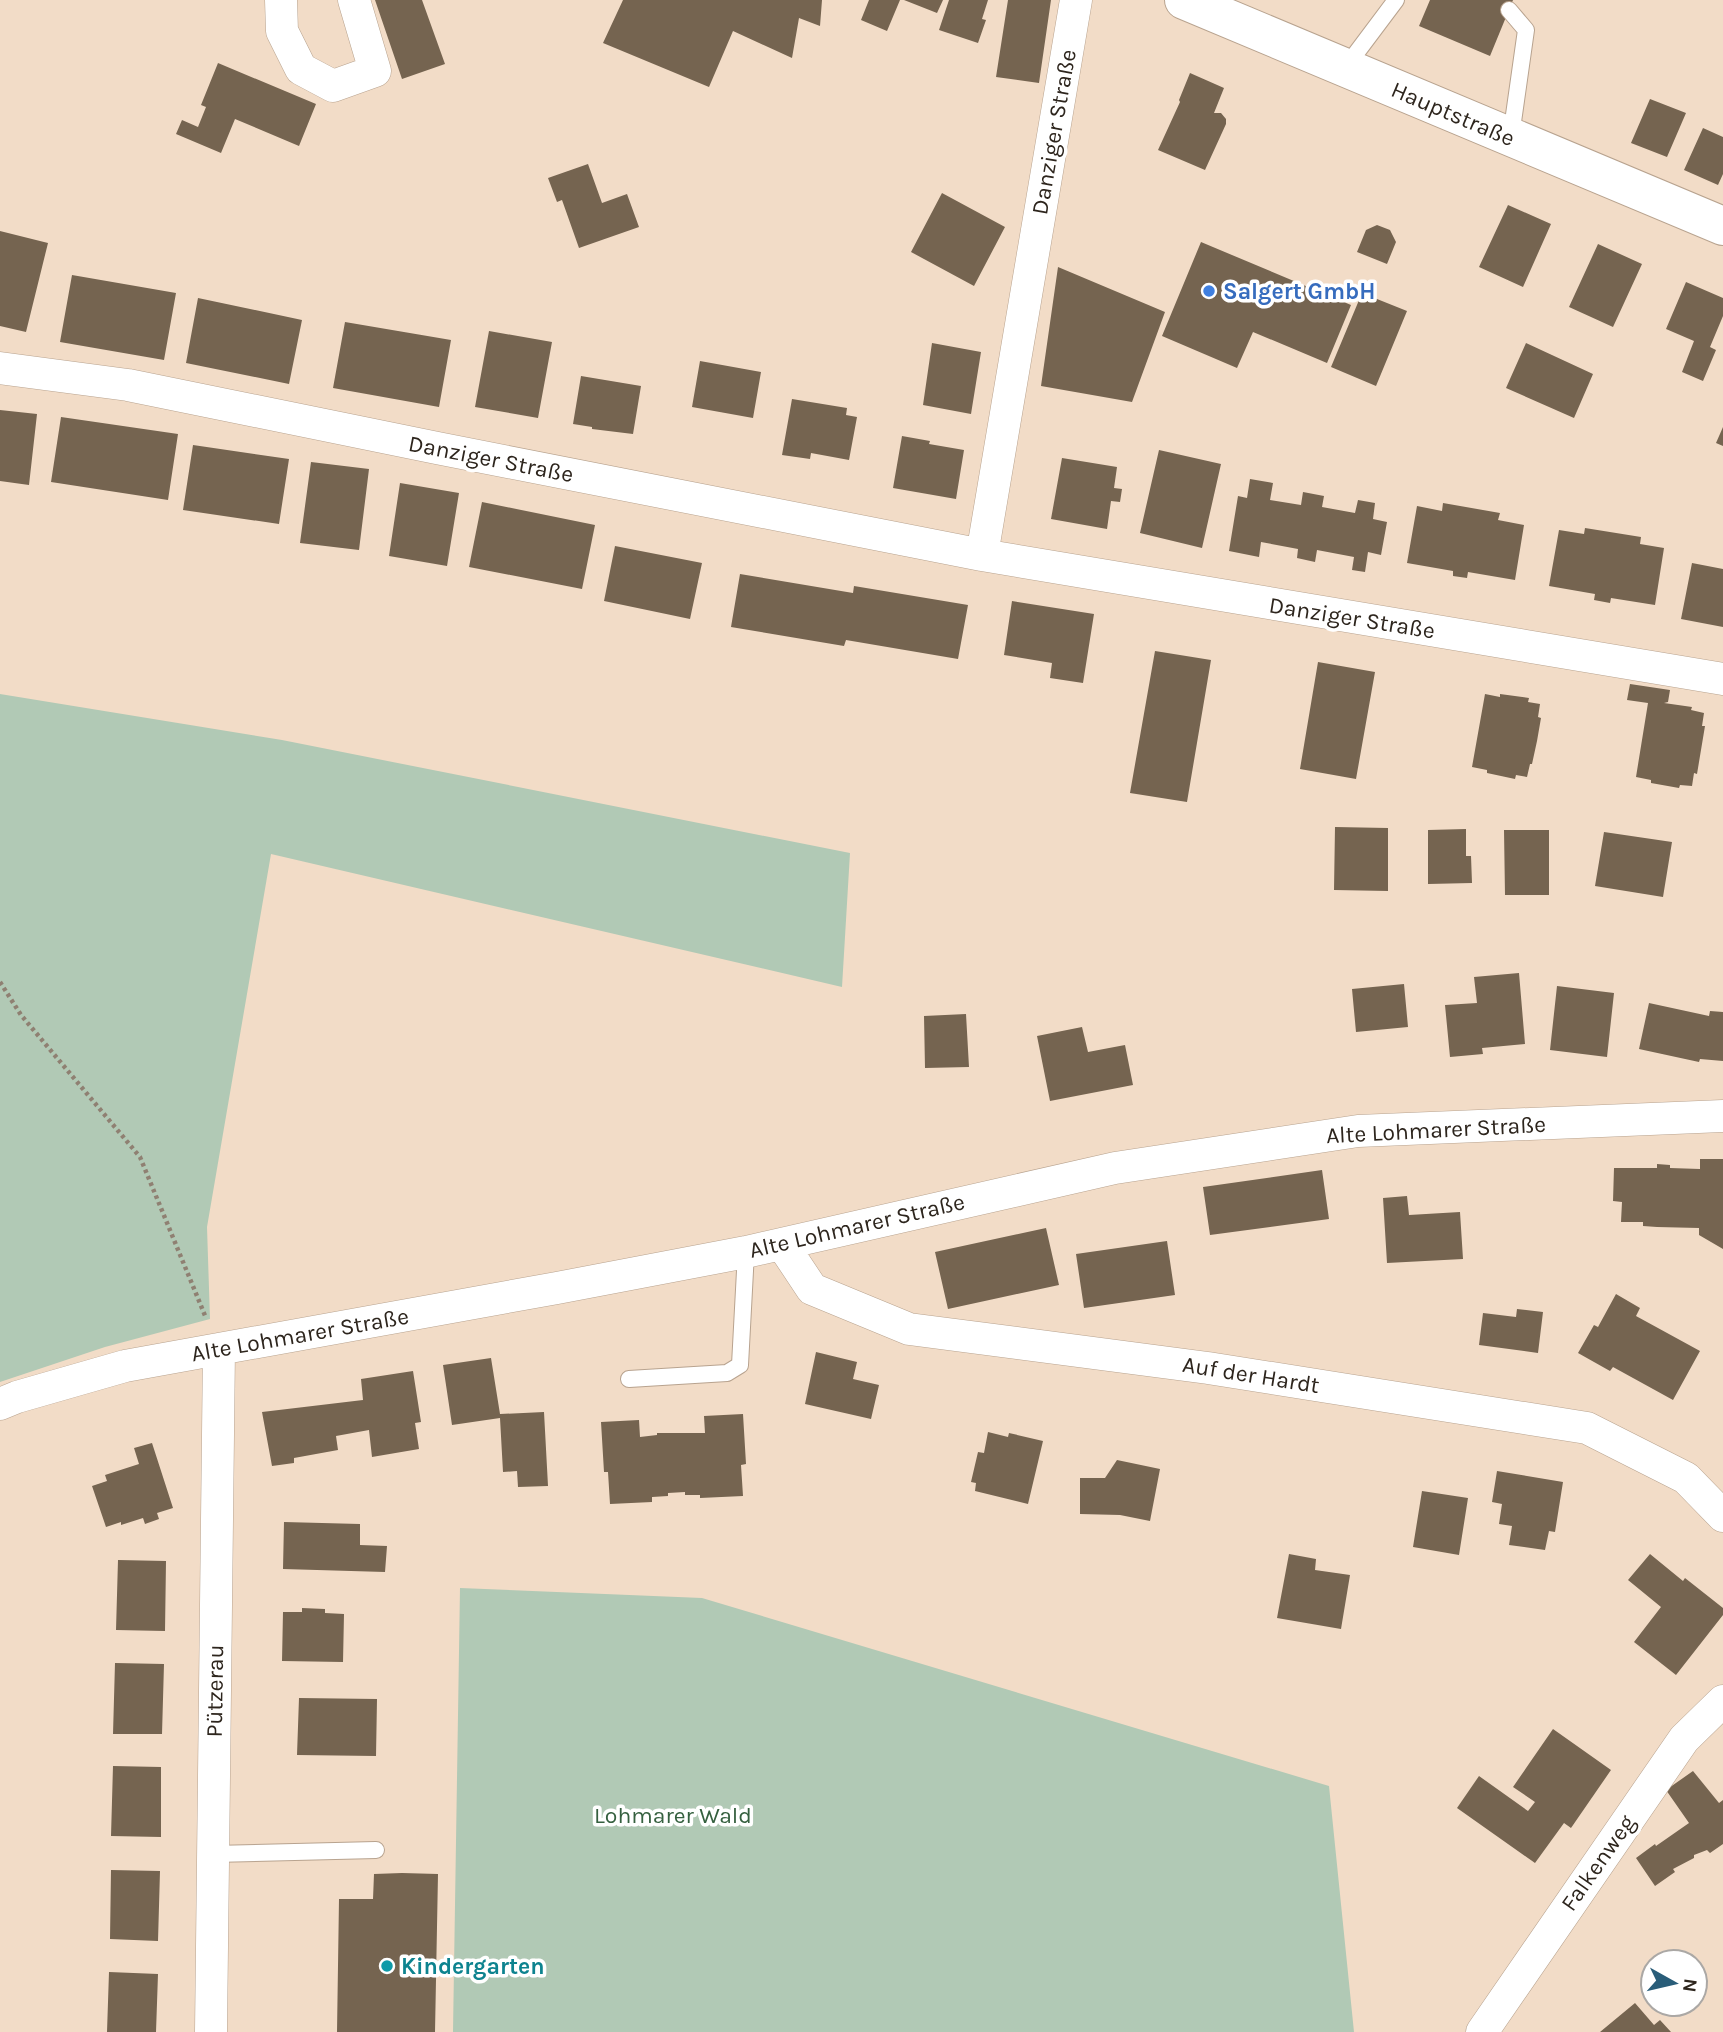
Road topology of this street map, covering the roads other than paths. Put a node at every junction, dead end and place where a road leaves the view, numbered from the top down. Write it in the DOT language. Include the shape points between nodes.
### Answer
graph roads {
  1 [pos="281,0"];
  2 [pos="354,0"];
  3 [pos="1076,0"];
  4 [pos="1184,0"];
  5 [pos="1396,0"];
  6 [pos="1509,10"];
  7 [pos="1345,68"];
  8 [pos="1511,138"];
  9 [pos="1723,226"];
  10 [pos="0,368"];
  11 [pos="982,555"];
  12 [pos="1723,679"];
  13 [pos="1723,1116"];
  14 [pos="782,1244"];
  15 [pos="746,1252"];
  16 [pos="219,1349"];
  17 [pos="629,1379"];
  18 [pos="0,1405"];
  19 [pos="1723,1516"];
  20 [pos="1723,1701"];
  21 [pos="376,1850"];
  22 [pos="213,1854"];
  23 [pos="211,2032"];
  24 [pos="1482,2032"];
  1 -- 2 [label="street" via="282,31 301,69 333,86 374,71"];
  3 -- 11 [label="street, Danziger Straße"];
  4 -- 7 [label="main road, Hauptstraße"];
  5 -- 7 [label="lane"];
  6 -- 8 [label="lane" via="1526,30"];
  7 -- 8 [label="main road, Hauptstraße"];
  8 -- 9 [label="main road, Hauptstraße"];
  10 -- 11 [label="street, Danziger Straße" via="128,385"];
  11 -- 12 [label="street, Danziger Straße"];
  13 -- 14 [label="street, Alte Lohmarer Straße" via="1358,1130 1115,1168"];
  14 -- 15 [label="street, Alte Lohmarer Straße"];
  14 -- 19 [label="street, Auf der Hardt" via="812,1289 909,1329 1208,1368 1587,1428 1686,1478"];
  15 -- 16 [label="street, Alte Lohmarer Straße"];
  15 -- 17 [label="lane" via="740,1365 727,1373"];
  16 -- 18 [label="street, Alte Lohmarer Straße" via="125,1366"];
  16 -- 22 [label="street, Pützerau"];
  20 -- 24 [label="street, Falkenweg" via="1684,1739"];
  21 -- 22 [label="lane"];
  22 -- 23 [label="street, Pützerau"];
}
